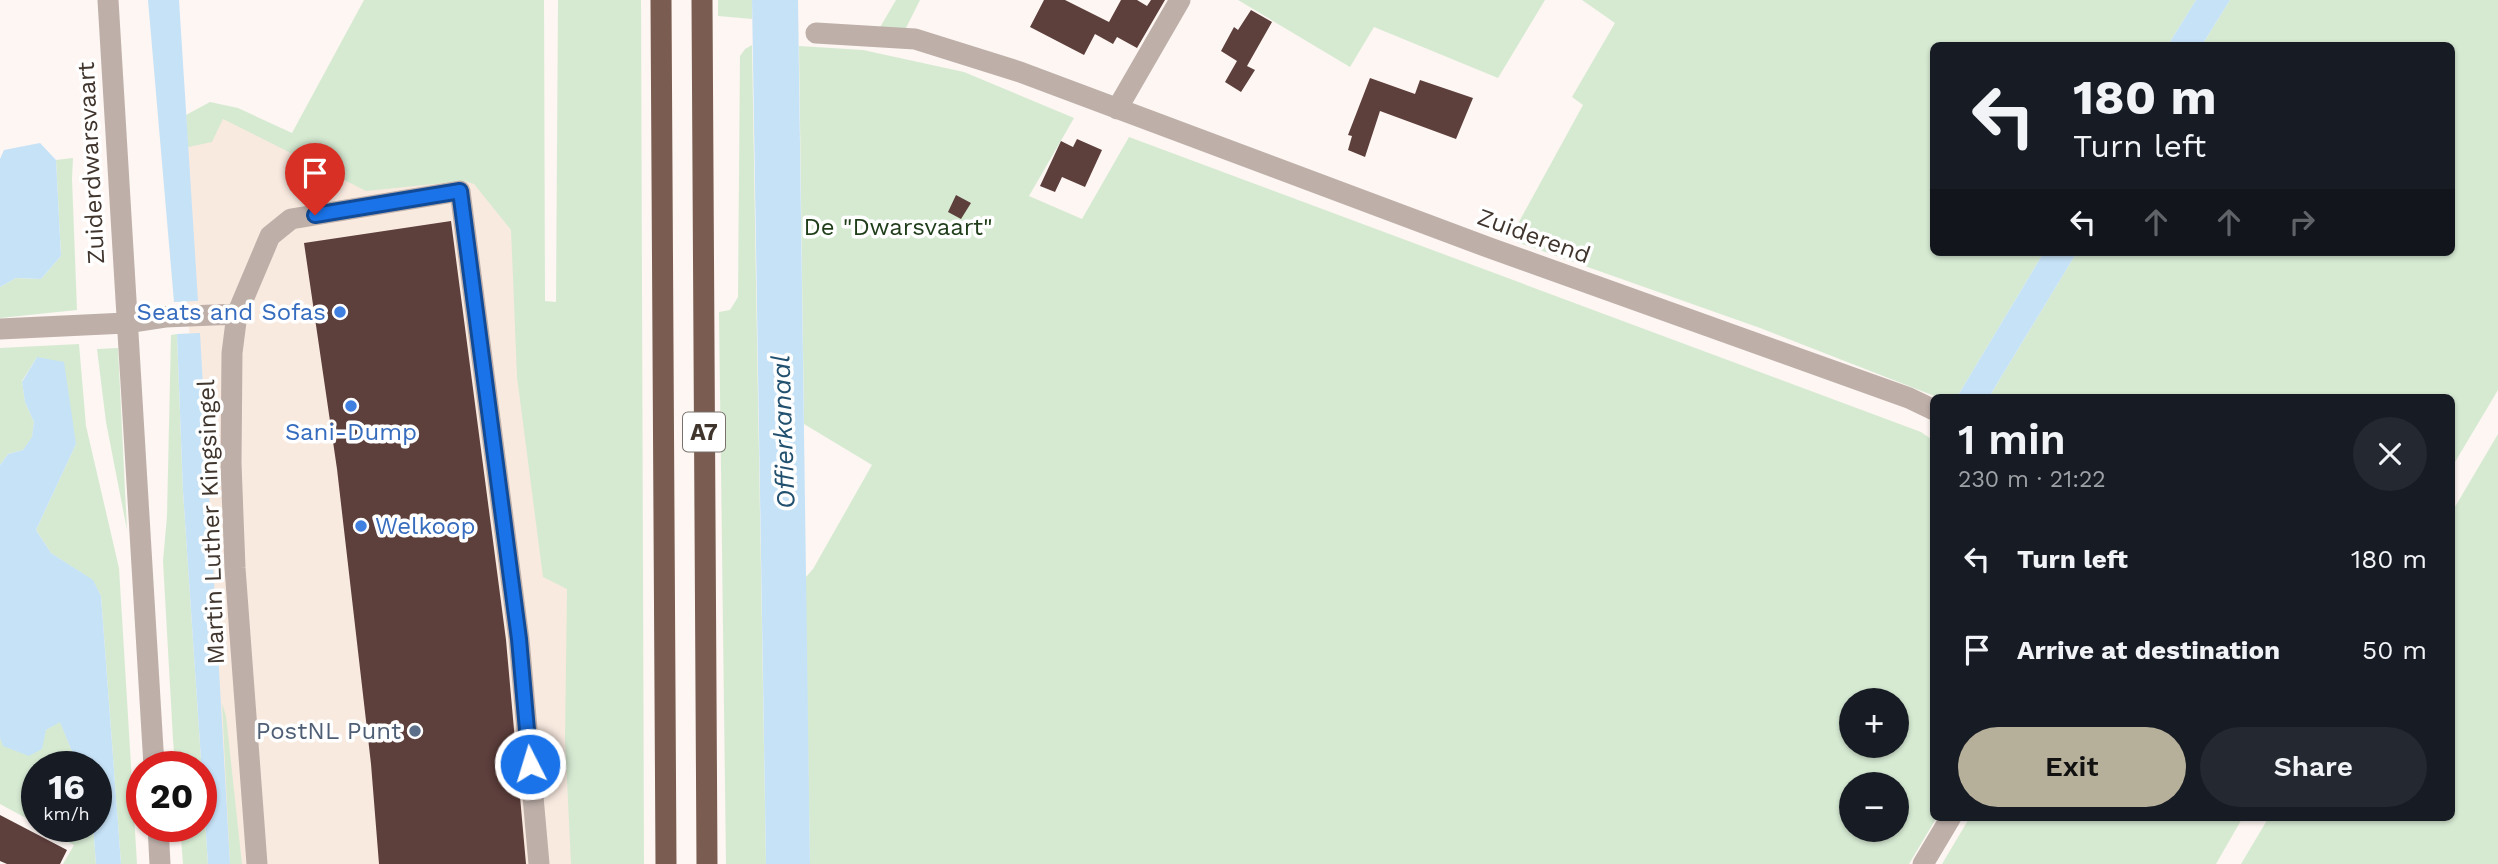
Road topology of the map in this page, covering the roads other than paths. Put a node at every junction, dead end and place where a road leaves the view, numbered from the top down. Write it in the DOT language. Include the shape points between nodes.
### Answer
graph roads {
  1 [pos="108,0"];
  2 [pos="661,0"];
  3 [pos="702,0"];
  4 [pos="1180,0"];
  5 [pos="816,33"];
  6 [pos="1117,108"];
  7 [pos="237,314"];
  8 [pos="126,323"];
  9 [pos="0,329"];
  10 [pos="1930,408"];
  11 [pos="153,751"];
  12 [pos="1949,821"];
  13 [pos="159,842"];
  14 [pos="160,864"];
  15 [pos="257,864"];
  16 [pos="539,864"];
  17 [pos="666,864"];
  18 [pos="707,864"];
  19 [pos="1923,864"];
  1 -- 8 [label="street, Zuiderdwarsvaart"];
  2 -- 17 [label="highway, A7"];
  3 -- 18 [label="highway, A7"];
  4 -- 6 [label="street"];
  5 -- 6 [label="street, Zuiderend" via="915,38"];
  6 -- 10 [label="street, Zuiderend"];
  7 -- 8 [label="street"];
  7 -- 15 [label="street, Martin Luther Kingsingel" via="230,412 233,520"];
  7 -- 16 [label="street, Martin Luther Kingsingel" via="270,236 291,219 460,191 519,639"];
  8 -- 9 [label="street"];
  8 -- 11 [label="street"];
  12 -- 19 [label="street"];
  13 -- 14 [label="street"];
}
